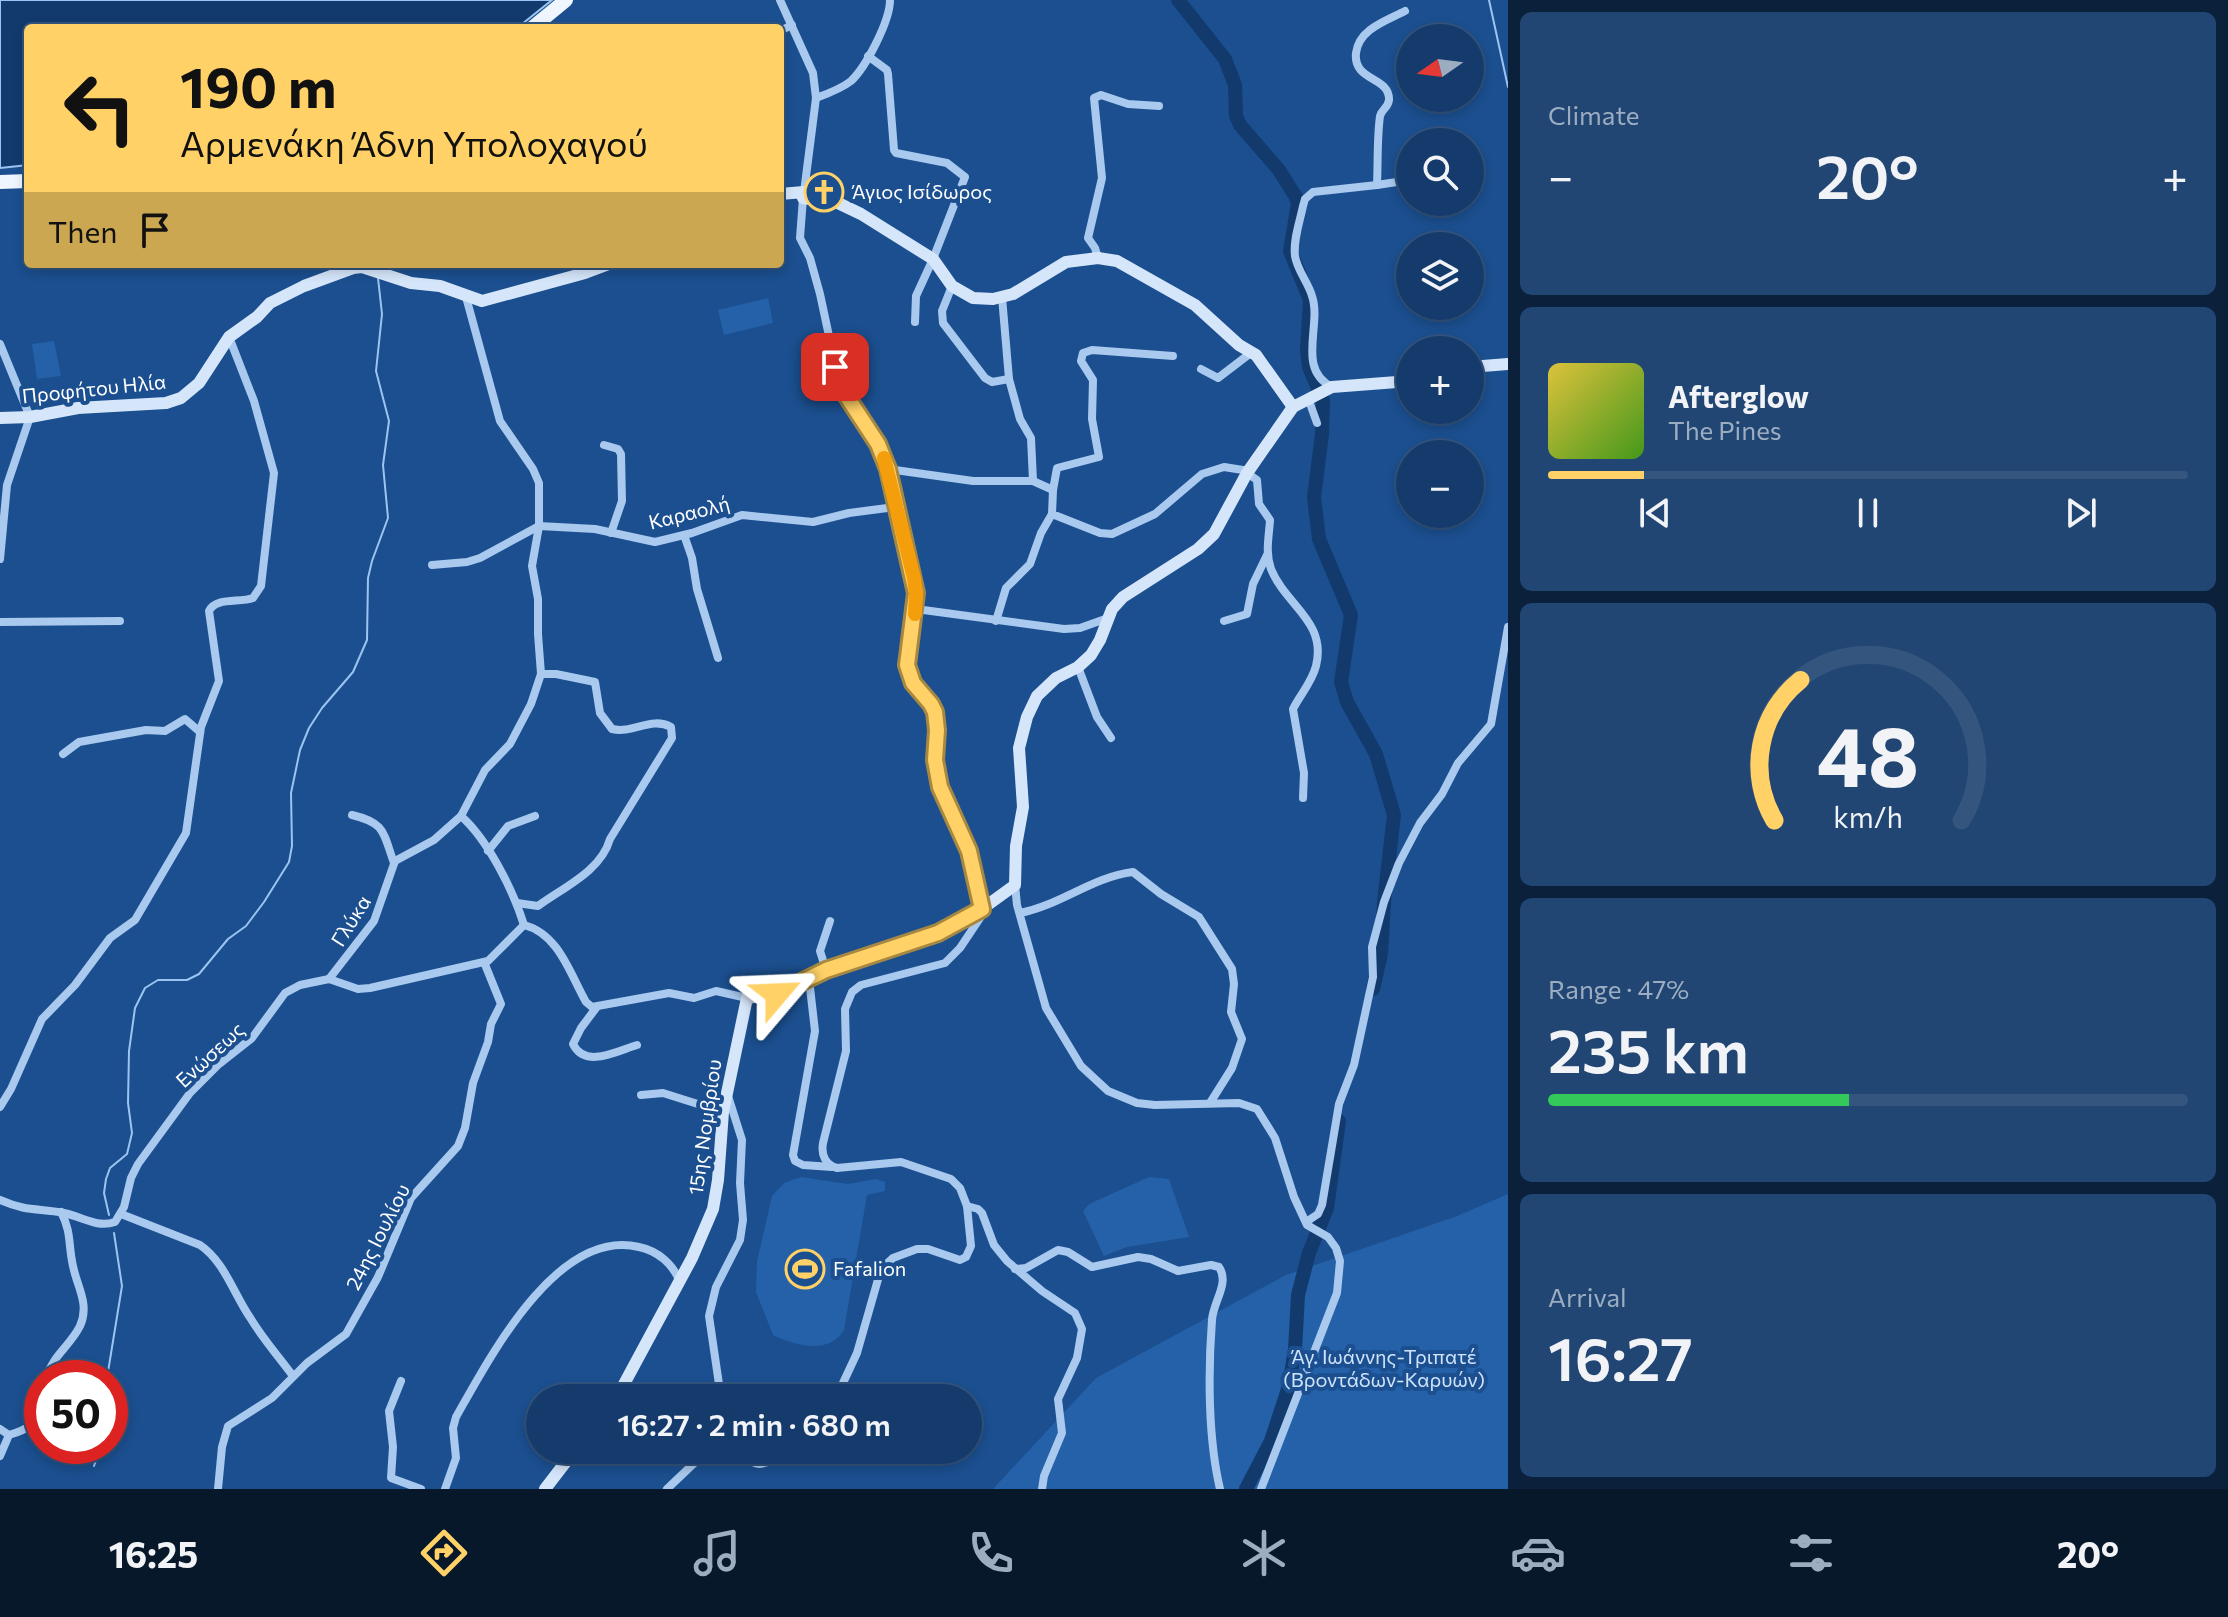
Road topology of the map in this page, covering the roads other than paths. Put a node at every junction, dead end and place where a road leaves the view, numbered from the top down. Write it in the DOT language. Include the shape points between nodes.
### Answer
graph roads {
  1 [pos="566,0"];
  2 [pos="575,0"];
  3 [pos="780,0"];
  4 [pos="890,0"];
  5 [pos="1405,11"];
  6 [pos="537,24"];
  7 [pos="547,24"];
  8 [pos="792,25"];
  9 [pos="784,29"];
  10 [pos="868,56"];
  11 [pos="816,98"];
  12 [pos="1159,106"];
  13 [pos="1396,182"];
  14 [pos="24,184"];
  15 [pos="0,185"];
  16 [pos="1377,185"];
  17 [pos="784,194"];
  18 [pos="804,195"];
  19 [pos="1098,258"];
  20 [pos="933,259"];
  21 [pos="348,268"];
  22 [pos="369,268"];
  23 [pos="598,268"];
  24 [pos="952,286"];
  25 [pos="466,297"];
  26 [pos="1002,297"];
  27 [pos="915,322"];
  28 [pos="229,337"];
  29 [pos="0,344"];
  30 [pos="1252,352"];
  31 [pos="1173,356"];
  32 [pos="1508,364"];
  33 [pos="1484,366"];
  34 [pos="1201,369"];
  35 [pos="1009,379"];
  36 [pos="1396,383"];
  37 [pos="1320,392"];
  38 [pos="1293,407"];
  39 [pos="30,417"];
  40 [pos="0,418"];
  41 [pos="1317,423"];
  42 [pos="604,445"];
  43 [pos="888,469"];
  44 [pos="1248,472"];
  45 [pos="1033,481"];
  46 [pos="1053,490"];
  47 [pos="895,507"];
  48 [pos="1052,514"];
  49 [pos="539,526"];
  50 [pos="611,533"];
  51 [pos="684,535"];
  52 [pos="1267,554"];
  53 [pos="0,559"];
  54 [pos="432,565"];
  55 [pos="916,609"];
  56 [pos="1108,618"];
  57 [pos="120,621"];
  58 [pos="996,621"];
  59 [pos="1224,621"];
  60 [pos="0,622"];
  61 [pos="1508,627"];
  62 [pos="718,658"];
  63 [pos="1078,667"];
  64 [pos="541,674"];
  65 [pos="200,732"];
  66 [pos="1111,738"];
  67 [pos="63,754"];
  68 [pos="1303,798"];
  69 [pos="352,815"];
  70 [pos="461,816"];
  71 [pos="535,816"];
  72 [pos="488,851"];
  73 [pos="394,863"];
  74 [pos="1015,885"];
  75 [pos="517,903"];
  76 [pos="982,909"];
  77 [pos="1020,913"];
  78 [pos="830,921"];
  79 [pos="524,925"];
  80 [pos="484,962"];
  81 [pos="826,970"];
  82 [pos="329,979"];
  83 [pos="809,979"];
  84 [pos="747,998"];
  85 [pos="596,1008"];
  86 [pos="637,1045"];
  87 [pos="641,1095"];
  88 [pos="728,1096"];
  89 [pos="1210,1103"];
  90 [pos="0,1107"];
  91 [pos="723,1112"];
  92 [pos="833,1167"];
  93 [pos="0,1200"];
  94 [pos="967,1206"];
  95 [pos="61,1212"];
  96 [pos="121,1214"];
  97 [pos="1308,1225"];
  98 [pos="1015,1269"];
  99 [pos="680,1282"];
  100 [pos="55,1360"];
  101 [pos="293,1376"];
  102 [pos="401,1381"];
  103 [pos="624,1384"];
  104 [pos="719,1384"];
  105 [pos="843,1384"];
  106 [pos="0,1429"];
  107 [pos="24,1429"];
  108 [pos="9,1435"];
  109 [pos="0,1456"];
  110 [pos="564,1464"];
  111 [pos="693,1464"];
  112 [pos="1220,1488"];
  113 [pos="218,1489"];
  114 [pos="421,1489"];
  115 [pos="445,1489"];
  116 [pos="545,1489"];
  117 [pos="667,1489"];
  118 [pos="1042,1489"];
  119 [pos="1261,1489"];
  1 -- 6 [label="main road"];
  2 -- 7 [label="main road"];
  3 -- 8 [label="street"];
  4 -- 10 [label="street"];
  5 -- 16 [label="street" via="1364,34 1356,53 1359,69 1379,82 1389,98 1381,113"];
  8 -- 9 [label="street"];
  8 -- 11 [label="street" via="813,73"];
  10 -- 11 [label="street" via="852,80"];
  10 -- 20 [label="street" via="887,70 896,153 947,163 965,177"];
  11 -- 18 [label="street"];
  12 -- 19 [label="street" via="1094,98 1102,178 1088,238"];
  13 -- 16 [label="street"];
  14 -- 15 [label="main road"];
  16 -- 37 [label="street" via="1313,192 1303,206 1295,259 1313,299 1314,367"];
  17 -- 18 [label="main road"];
  18 -- 20 [label="main road" via="843,205"];
  18 -- 43 [label="street" via="800,238 810,258 838,378"];
  19 -- 26 [label="main road" via="1060,264"];
  19 -- 30 [label="main road" via="1121,263 1195,305"];
  20 -- 24 [label="main road"];
  20 -- 27 [label="street" via="916,296"];
  21 -- 28 [label="main road, Προφήτου Ηλία" via="275,299"];
  22 -- 25 [label="main road, Προφήτου Ηλία"];
  23 -- 25 [label="main road, Προφήτου Ηλία" via="489,300"];
  24 -- 26 [label="main road" via="973,298"];
  24 -- 35 [label="street" via="942,311 945,326 985,378"];
  25 -- 49 [label="street" via="500,421 537,477"];
  26 -- 35 [label="street"];
  28 -- 39 [label="main road, Προφήτου Ηλία" via="199,383 181,398"];
  28 -- 65 [label="street" via="274,473 259,591 248,600 217,602 210,608 219,681"];
  29 -- 39 [label="street"];
  30 -- 34 [label="street" via="1219,378"];
  30 -- 38 [label="main road"];
  31 -- 46 [label="street" via="1083,353 1081,361 1093,380 1092,419 1099,457 1061,465"];
  32 -- 33 [label="main road"];
  35 -- 45 [label="street" via="1031,438"];
  36 -- 37 [label="main road"];
  37 -- 38 [label="main road"];
  37 -- 41 [label="street"];
  38 -- 44 [label="main road"];
  39 -- 40 [label="main road, Προφήτου Ηλία"];
  39 -- 53 [label="street" via="7,485"];
  42 -- 50 [label="street" via="621,454 622,501"];
  43 -- 45 [label="street" via="973,481"];
  43 -- 47 [label="street"];
  44 -- 48 [label="street" via="1224,467 1202,474 1155,514 1112,534"];
  44 -- 52 [label="street" via="1257,480 1259,504 1270,520"];
  44 -- 56 [label="main road" via="1207,542 1123,597"];
  45 -- 46 [label="street"];
  46 -- 48 [label="street"];
  47 -- 51 [label="street, Καραολή" via="813,522 742,515"];
  47 -- 55 [label="street" via="914,578"];
  48 -- 58 [label="street" via="1030,564 1006,588"];
  49 -- 50 [label="street, Καραολή"];
  49 -- 54 [label="street" via="480,558"];
  49 -- 64 [label="street" via="532,570"];
  50 -- 51 [label="street, Καραολή" via="650,542"];
  51 -- 62 [label="street"];
  52 -- 59 [label="street" via="1247,614"];
  52 -- 68 [label="street" via="1281,587 1318,639 1313,676 1293,709"];
  55 -- 58 [label="street"];
  55 -- 76 [label="street" via="907,665 913,683 935,712 940,787 969,851"];
  56 -- 58 [label="street" via="1073,629"];
  56 -- 63 [label="main road" via="1095,649"];
  57 -- 60 [label="street"];
  61 -- 97 [label="street" via="1491,724 1458,763 1420,823 1384,902 1372,947 1373,977 1354,1065 1337,1112 1322,1205"];
  63 -- 66 [label="street"];
  63 -- 74 [label="main road" via="1045,686 1023,728 1018,757 1023,807"];
  64 -- 70 [label="street" via="510,744 485,770"];
  64 -- 75 [label="street" via="595,682 600,713 612,729 661,723 671,727 672,738 594,867 538,906"];
  65 -- 67 [label="street" via="185,719 165,731 79,742"];
  65 -- 90 [label="street" via="186,833 135,920 110,938 42,1019"];
  69 -- 73 [label="street" via="379,825"];
  70 -- 72 [label="street"];
  70 -- 73 [label="street" via="434,840"];
  71 -- 72 [label="street" via="504,829"];
  72 -- 75 [label="street"];
  73 -- 82 [label="street, Γλύκα" via="374,921"];
  74 -- 76 [label="main road"];
  74 -- 77 [label="street"];
  75 -- 79 [label="street"];
  76 -- 81 [label="main road" via="938,933"];
  76 -- 92 [label="street" via="981,920 945,963 866,983 852,992 845,1016 846,1051 823,1143 823,1155"];
  77 -- 89 [label="street" via="1046,1008 1086,1072 1108,1091 1137,1103"];
  77 -- 89 [label="street" via="1045,908 1130,872 1199,917 1232,969 1231,1012 1242,1037 1232,1068"];
  78 -- 81 [label="street" via="820,951"];
  79 -- 80 [label="street, Ενώσεως"];
  79 -- 85 [label="street" via="547,937 586,1002"];
  80 -- 82 [label="street, Ενώσεως" via="358,989"];
  80 -- 101 [label="street, 24ης Ιουλίου" via="501,1004 473,1083 460,1141 411,1198 378,1277 346,1334"];
  81 -- 83 [label="main road"];
  82 -- 96 [label="street, Ενώσεως" via="285,993 252,1038 195,1087 138,1164"];
  83 -- 84 [label="main road" via="777,994"];
  83 -- 92 [label="street" via="815,1031 793,1155 803,1165"];
  84 -- 85 [label="street" via="716,991 694,998 662,993"];
  84 -- 88 [label="main road, 15ης Νομβρίου"];
  85 -- 86 [label="street" via="575,1037 579,1053 590,1058"];
  87 -- 91 [label="street" via="663,1093"];
  88 -- 91 [label="main road, 15ης Νομβρίου"];
  88 -- 104 [label="street" via="742,1140 743,1220 740,1240 711,1304 709,1326"];
  89 -- 97 [label="street" via="1248,1105 1262,1115"];
  91 -- 99 [label="main road, 15ης Νομβρίου" via="715,1203"];
  92 -- 94 [label="street" via="904,1162 951,1179"];
  93 -- 95 [label="street" via="22,1209"];
  94 -- 98 [label="street" via="980,1210 994,1245"];
  94 -- 105 [label="street" via="971,1246 966,1257 917,1249 881,1269"];
  95 -- 96 [label="street" via="99,1225 115,1222"];
  95 -- 100 [label="street" via="84,1305 80,1325"];
  96 -- 101 [label="street" via="208,1251"];
  97 -- 119 [label="street" via="1332,1242 1338,1254 1337,1293"];
  98 -- 112 [label="street" via="1058,1250 1092,1267 1133,1257 1178,1271 1219,1267 1223,1279 1212,1318 1211,1407"];
  98 -- 118 [label="street" via="1075,1313 1082,1329 1077,1358 1058,1399 1062,1433"];
  99 -- 103 [label="main road, 15ης Νομβρίου"];
  99 -- 115 [label="street" via="666,1260 624,1243 592,1252 560,1271 496,1346 456,1417 456,1458"];
  101 -- 113 [label="street, 24ης Ιουλίου" via="272,1398 228,1426"];
  102 -- 114 [label="street" via="389,1411 391,1478"];
  106 -- 108 [label="street"];
  107 -- 108 [label="street"];
  108 -- 109 [label="street"];
  110 -- 116 [label="main road"];
  111 -- 117 [label="street"];
}
